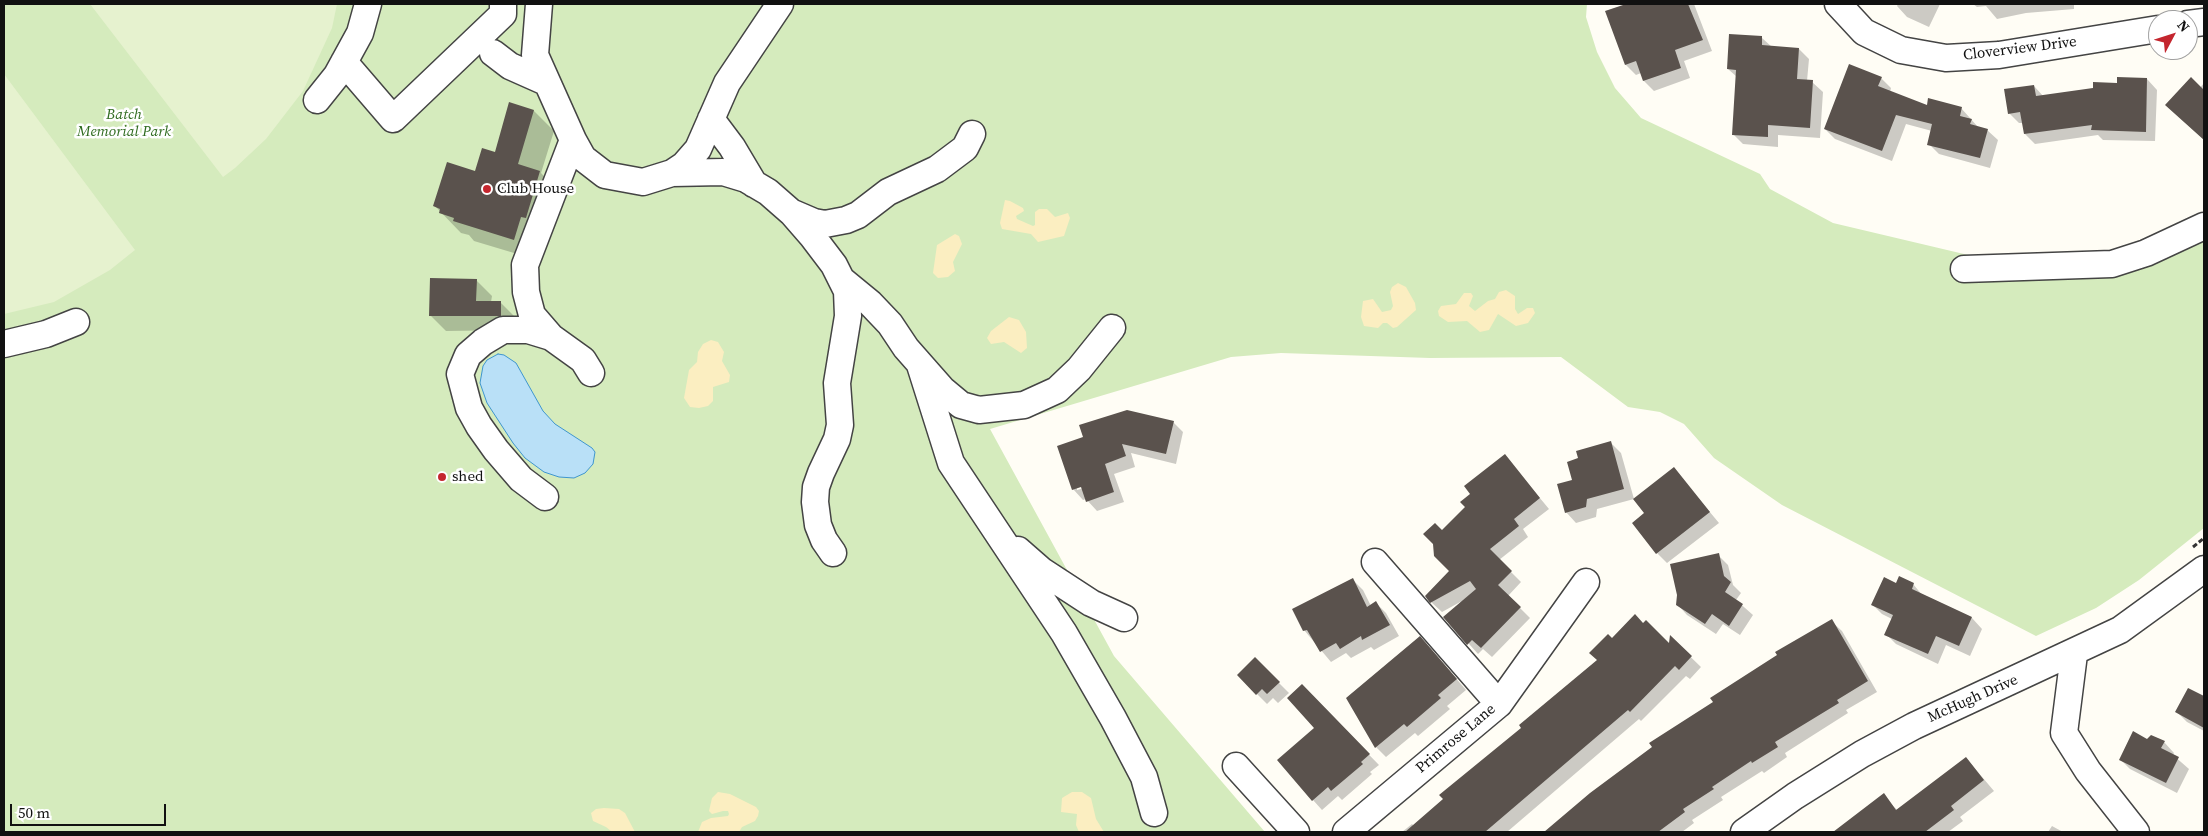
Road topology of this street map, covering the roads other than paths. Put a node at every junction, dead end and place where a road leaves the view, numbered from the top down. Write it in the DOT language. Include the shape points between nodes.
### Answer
graph roads {
  1 [pos="368,4"];
  2 [pos="503,4"];
  3 [pos="540,4"];
  4 [pos="780,4"];
  5 [pos="1838,4"];
  6 [pos="2148,31"];
  7 [pos="493,53"];
  8 [pos="344,62"];
  9 [pos="546,82"];
  10 [pos="317,100"];
  11 [pos="710,119"];
  12 [pos="972,134"];
  13 [pos="572,140"];
  14 [pos="672,174"];
  15 [pos="754,184"];
  16 [pos="792,213"];
  17 [pos="2204,226"];
  18 [pos="1964,269"];
  19 [pos="842,280"];
  20 [pos="76,322"];
  21 [pos="1112,328"];
  22 [pos="551,338"];
  23 [pos="4,344"];
  24 [pos="920,365"];
  25 [pos="591,373"];
  26 [pos="545,497"];
  27 [pos="993,528"];
  28 [pos="833,553"];
  29 [pos="2197,559"];
  30 [pos="1375,562"];
  31 [pos="1586,582"];
  32 [pos="1124,618"];
  33 [pos="2074,654"];
  34 [pos="1499,704"];
  35 [pos="1236,766"];
  36 [pos="1154,813"];
  37 [pos="1296,832"];
  38 [pos="1346,832"];
  39 [pos="1744,832"];
  40 [pos="2136,832"];
  1 -- 8 [label="street" via="360,33"];
  2 -- 8 [label="street" via="503,14 393,119"];
  3 -- 9 [label="street" via="535,55"];
  4 -- 11 [label="street" via="727,83"];
  5 -- 6 [label="street, Cloverview Drive" via="1864,32 1901,50 1946,58 1999,55"];
  7 -- 9 [label="street" via="510,66"];
  8 -- 10 [label="street"];
  9 -- 13 [label="street"];
  11 -- 14 [label="street" via="698,150"];
  11 -- 15 [label="street" via="732,147"];
  12 -- 16 [label="street" via="965,148 937,169 880,197 846,220 825,224"];
  13 -- 14 [label="street" via="583,158 605,175 643,182"];
  13 -- 22 [label="street" via="525,264 526,292 532,315"];
  14 -- 15 [label="street" via="723,172"];
  15 -- 16 [label="street"];
  16 -- 19 [label="street" via="834,265"];
  17 -- 18 [label="street" via="2146,253 2112,264"];
  19 -- 24 [label="street" via="890,324"];
  19 -- 28 [label="street" via="848,291 848,316 837,383 840,425 816,487 815,502 818,525"];
  20 -- 23 [label="street" via="46,334"];
  21 -- 24 [label="street" via="1079,369 1057,390 1024,405 979,410 961,405"];
  22 -- 25 [label="street" via="583,360"];
  22 -- 26 [label="street" via="528,330 503,330 468,355 460,374 469,408 483,432 520,478"];
  24 -- 27 [label="street" via="951,463"];
  27 -- 32 [label="street" via="1042,571 1091,603"];
  27 -- 36 [label="street" via="1064,633 1113,718 1144,777"];
  29 -- 33 [label="street, McHugh Drive" via="2120,630"];
  30 -- 34 [label="street"];
  31 -- 34 [label="street, Primrose Lane"];
  33 -- 39 [label="street, McHugh Drive" via="1914,726 1862,754"];
  33 -- 40 [label="street" via="2064,733"];
  34 -- 38 [label="street, Primrose Lane"];
  35 -- 37 [label="street"];
}
